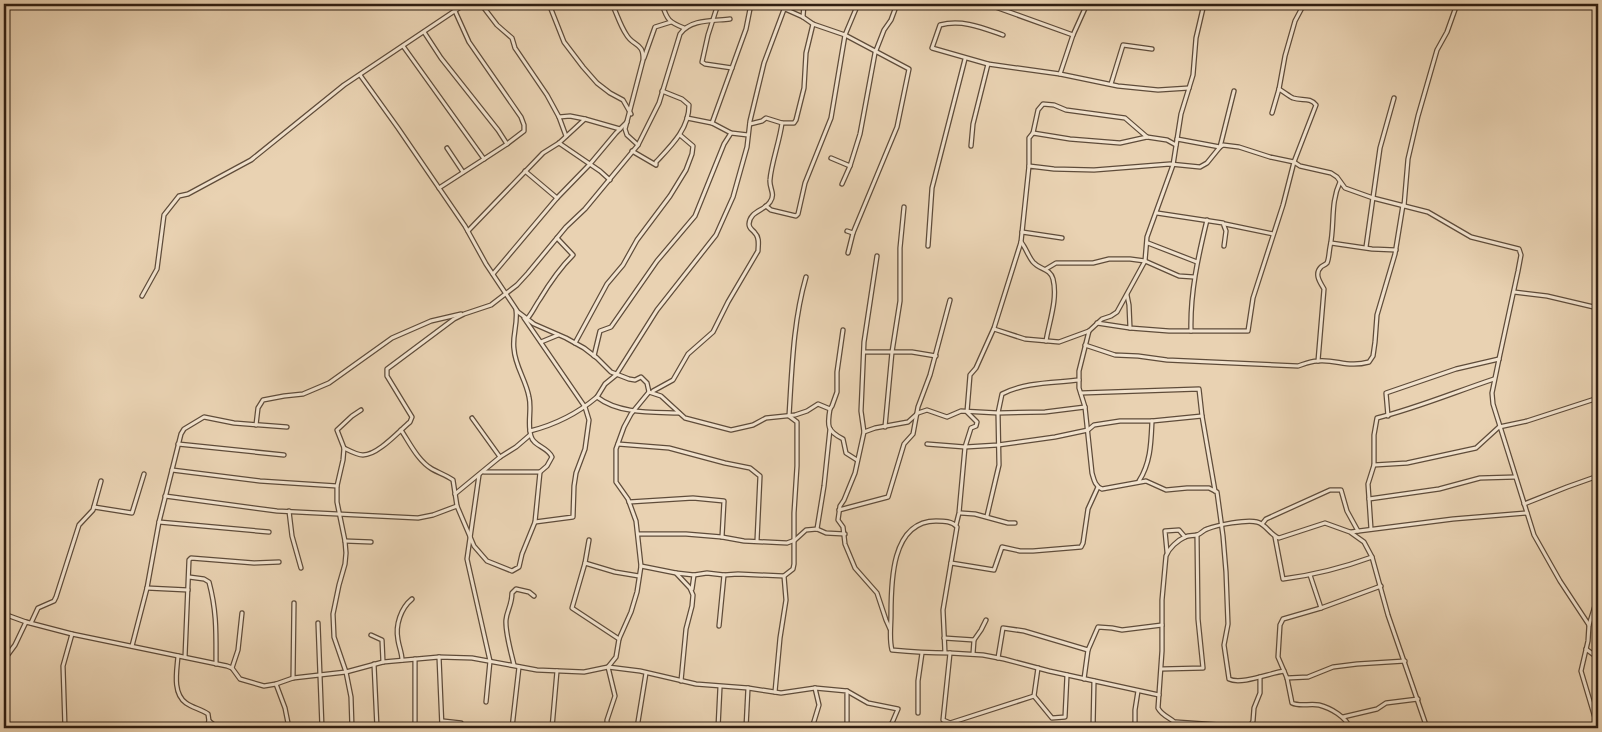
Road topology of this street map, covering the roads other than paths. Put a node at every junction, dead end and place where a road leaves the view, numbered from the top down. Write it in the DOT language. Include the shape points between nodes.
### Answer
graph roads {
  1 [pos="465,4"];
  2 [pos="481,4"];
  3 [pos="550,4"];
  4 [pos="612,4"];
  5 [pos="662,4"];
  6 [pos="718,4"];
  7 [pos="750,4"];
  8 [pos="786,4"];
  9 [pos="803,4"];
  10 [pos="858,4"];
  11 [pos="897,4"];
  12 [pos="987,4"];
  13 [pos="1087,4"];
  14 [pos="1204,4"];
  15 [pos="1304,4"];
  16 [pos="1457,4"];
  17 [pos="784,9"];
  18 [pos="455,11"];
  19 [pos="803,16"];
  20 [pos="730,19"];
  21 [pos="713,21"];
  22 [pos="671,22"];
  23 [pos="813,24"];
  24 [pos="684,28"];
  25 [pos="424,32"];
  26 [pos="846,35"];
  27 [pos="1003,35"];
  28 [pos="1073,35"];
  29 [pos="403,46"];
  30 [pos="1152,49"];
  31 [pos="876,51"];
  32 [pos="965,59"];
  33 [pos="643,60"];
  34 [pos="988,64"];
  35 [pos="732,68"];
  36 [pos="1060,74"];
  37 [pos="360,75"];
  38 [pos="1111,84"];
  39 [pos="1189,88"];
  40 [pos="1279,90"];
  41 [pos="662,91"];
  42 [pos="1234,91"];
  43 [pos="1394,98"];
  44 [pos="1272,113"];
  45 [pos="630,114"];
  46 [pos="559,117"];
  47 [pos="687,118"];
  48 [pos="585,119"];
  49 [pos="627,122"];
  50 [pos="712,123"];
  51 [pos="782,123"];
  52 [pos="750,124"];
  53 [pos="620,129"];
  54 [pos="731,133"];
  55 [pos="1033,133"];
  56 [pos="680,135"];
  57 [pos="748,135"];
  58 [pos="566,136"];
  59 [pos="1147,136"];
  60 [pos="1177,140"];
  61 [pos="559,142"];
  62 [pos="507,144"];
  63 [pos="638,145"];
  64 [pos="1176,145"];
  65 [pos="971,146"];
  66 [pos="1220,147"];
  67 [pos="447,148"];
  68 [pos="632,151"];
  69 [pos="484,158"];
  70 [pos="831,158"];
  71 [pos="1294,162"];
  72 [pos="590,164"];
  73 [pos="1173,165"];
  74 [pos="850,166"];
  75 [pos="1029,166"];
  76 [pos="525,171"];
  77 [pos="463,172"];
  78 [pos="610,180"];
  79 [pos="1340,182"];
  80 [pos="842,184"];
  81 [pos="439,188"];
  82 [pos="557,198"];
  83 [pos="1373,198"];
  84 [pos="766,206"];
  85 [pos="904,206"];
  86 [pos="1404,206"];
  87 [pos="1157,213"];
  88 [pos="1207,220"];
  89 [pos="1225,224"];
  90 [pos="468,231"];
  91 [pos="848,231"];
  92 [pos="1022,232"];
  93 [pos="853,233"];
  94 [pos="1273,234"];
  95 [pos="557,238"];
  96 [pos="1062,238"];
  97 [pos="1020,242"];
  98 [pos="1148,243"];
  99 [pos="1331,243"];
  100 [pos="928,246"];
  101 [pos="1224,246"];
  102 [pos="1366,247"];
  103 [pos="1396,250"];
  104 [pos="848,253"];
  105 [pos="877,256"];
  106 [pos="1145,261"];
  107 [pos="1197,262"];
  108 [pos="1046,269"];
  109 [pos="493,274"];
  110 [pos="806,277"];
  111 [pos="1194,277"];
  112 [pos="1514,292"];
  113 [pos="506,294"];
  114 [pos="1127,295"];
  115 [pos="142,296"];
  116 [pos="950,300"];
  117 [pos="1598,308"];
  118 [pos="515,310"];
  119 [pos="464,314"];
  120 [pos="523,316"];
  121 [pos="527,319"];
  122 [pos="1097,323"];
  123 [pos="994,328"];
  124 [pos="1130,328"];
  125 [pos="843,330"];
  126 [pos="1089,331"];
  127 [pos="1191,331"];
  128 [pos="558,335"];
  129 [pos="1046,341"];
  130 [pos="541,342"];
  131 [pos="576,343"];
  132 [pos="1085,345"];
  133 [pos="864,352"];
  134 [pos="892,352"];
  135 [pos="594,356"];
  136 [pos="936,356"];
  137 [pos="1498,359"];
  138 [pos="1318,361"];
  139 [pos="616,375"];
  140 [pos="1495,378"];
  141 [pos="1079,380"];
  142 [pos="651,392"];
  143 [pos="1081,393"];
  144 [pos="597,397"];
  145 [pos="1598,398"];
  146 [pos="585,407"];
  147 [pos="1085,407"];
  148 [pos="830,408"];
  149 [pos="361,410"];
  150 [pos="634,411"];
  151 [pos="967,412"];
  152 [pos="679,413"];
  153 [pos="998,413"];
  154 [pos="916,415"];
  155 [pos="789,416"];
  156 [pos="1202,416"];
  157 [pos="1388,416"];
  158 [pos="472,418"];
  159 [pos="1152,421"];
  160 [pos="256,425"];
  161 [pos="885,426"];
  162 [pos="287,427"];
  163 [pos="1499,427"];
  164 [pos="830,429"];
  165 [pos="401,430"];
  166 [pos="1088,430"];
  167 [pos="864,432"];
  168 [pos="530,433"];
  169 [pos="178,444"];
  170 [pos="618,444"];
  171 [pos="927,444"];
  172 [pos="998,445"];
  173 [pos="965,447"];
  174 [pos="344,448"];
  175 [pos="284,455"];
  176 [pos="500,457"];
  177 [pos="858,460"];
  178 [pos="1374,465"];
  179 [pos="172,470"];
  180 [pos="483,472"];
  181 [pos="540,472"];
  182 [pos="144,474"];
  183 [pos="480,475"];
  184 [pos="1598,476"];
  185 [pos="1515,477"];
  186 [pos="102,481"];
  187 [pos="1139,482"];
  188 [pos="337,486"];
  189 [pos="1098,488"];
  190 [pos="1215,490"];
  191 [pos="455,494"];
  192 [pos="165,496"];
  193 [pos="1369,500"];
  194 [pos="629,502"];
  195 [pos="1524,504"];
  196 [pos="456,506"];
  197 [pos="94,507"];
  198 [pos="839,510"];
  199 [pos="289,511"];
  200 [pos="338,513"];
  201 [pos="961,513"];
  202 [pos="1527,513"];
  203 [pos="987,516"];
  204 [pos="159,522"];
  205 [pos="535,522"];
  206 [pos="1015,523"];
  207 [pos="1262,524"];
  208 [pos="956,525"];
  209 [pos="1222,526"];
  210 [pos="817,529"];
  211 [pos="1371,529"];
  212 [pos="1358,531"];
  213 [pos="269,532"];
  214 [pos="1350,532"];
  215 [pos="638,534"];
  216 [pos="844,534"];
  217 [pos="1197,535"];
  218 [pos="722,537"];
  219 [pos="470,538"];
  220 [pos="1184,538"];
  221 [pos="1276,538"];
  222 [pos="589,540"];
  223 [pos="795,540"];
  224 [pos="345,541"];
  225 [pos="757,541"];
  226 [pos="371,542"];
  227 [pos="1167,553"];
  228 [pos="1372,557"];
  229 [pos="279,562"];
  230 [pos="585,563"];
  231 [pos="951,563"];
  232 [pos="641,566"];
  233 [pos="301,568"];
  234 [pos="676,573"];
  235 [pos="694,575"];
  236 [pos="724,575"];
  237 [pos="639,576"];
  238 [pos="784,576"];
  239 [pos="1310,576"];
  240 [pos="189,578"];
  241 [pos="1380,586"];
  242 [pos="147,588"];
  243 [pos="188,590"];
  244 [pos="692,591"];
  245 [pos="534,596"];
  246 [pos="1598,596"];
  247 [pos="412,598"];
  248 [pos="294,603"];
  249 [pos="1321,608"];
  250 [pos="242,613"];
  251 [pos="4,614"];
  252 [pos="986,620"];
  253 [pos="318,622"];
  254 [pos="28,623"];
  255 [pos="1162,625"];
  256 [pos="1589,625"];
  257 [pos="718,626"];
  258 [pos="890,629"];
  259 [pos="72,634"];
  260 [pos="371,635"];
  261 [pos="619,638"];
  262 [pos="944,638"];
  263 [pos="974,640"];
  264 [pos="132,646"];
  265 [pos="1586,649"];
  266 [pos="1088,650"];
  267 [pos="922,653"];
  268 [pos="948,653"];
  269 [pos="973,654"];
  270 [pos="178,656"];
  271 [pos="185,656"];
  272 [pos="439,657"];
  273 [pos="998,658"];
  274 [pos="1598,658"];
  275 [pos="415,659"];
  276 [pos="4,660"];
  277 [pos="402,660"];
  278 [pos="490,661"];
  279 [pos="1405,661"];
  280 [pos="383,662"];
  281 [pos="216,664"];
  282 [pos="374,664"];
  283 [pos="514,665"];
  284 [pos="608,666"];
  285 [pos="519,667"];
  286 [pos="232,668"];
  287 [pos="1038,668"];
  288 [pos="1162,669"];
  289 [pos="557,671"];
  290 [pos="1284,671"];
  291 [pos="346,672"];
  292 [pos="646,673"];
  293 [pos="320,675"];
  294 [pos="1067,676"];
  295 [pos="1260,677"];
  296 [pos="293,678"];
  297 [pos="1286,678"];
  298 [pos="1084,679"];
  299 [pos="681,681"];
  300 [pos="1094,681"];
  301 [pos="276,684"];
  302 [pos="720,687"];
  303 [pos="748,688"];
  304 [pos="815,688"];
  305 [pos="847,691"];
  306 [pos="1138,691"];
  307 [pos="775,692"];
  308 [pos="1158,695"];
  309 [pos="1034,696"];
  310 [pos="1418,699"];
  311 [pos="486,702"];
  312 [pos="918,713"];
  313 [pos="1343,717"];
  314 [pos="209,721"];
  315 [pos="442,721"];
  316 [pos="1175,722"];
  317 [pos="461,723"];
  318 [pos="4,725"];
  319 [pos="847,727"];
  320 [pos="38,728"];
  321 [pos="65,728"];
  322 [pos="206,728"];
  323 [pos="218,728"];
  324 [pos="289,728"];
  325 [pos="322,728"];
  326 [pos="352,728"];
  327 [pos="377,728"];
  328 [pos="416,728"];
  329 [pos="442,728"];
  330 [pos="512,728"];
  331 [pos="552,728"];
  332 [pos="607,728"];
  333 [pos="637,728"];
  334 [pos="718,728"];
  335 [pos="746,728"];
  336 [pos="812,728"];
  337 [pos="861,728"];
  338 [pos="886,728"];
  339 [pos="1093,728"];
  340 [pos="1135,728"];
  341 [pos="1180,728"];
  342 [pos="1249,728"];
  343 [pos="1350,728"];
  344 [pos="1427,728"];
  345 [pos="1598,728"];
  1 -- 18 [label="street"];
  2 -- 46 [label="street" via="512,38 515,48"];
  3 -- 45 [label="street" via="564,42 598,83 623,100"];
  4 -- 33 [label="street" via="627,36 642,48"];
  5 -- 22 [label="street"];
  6 -- 21 [label="street"];
  7 -- 35 [label="street" via="746,29"];
  8 -- 17 [label="street"];
  9 -- 17 [label="street"];
  9 -- 19 [label="street"];
  10 -- 26 [label="street"];
  11 -- 31 [label="street"];
  12 -- 28 [label="street"];
  13 -- 28 [label="street"];
  14 -- 39 [label="street"];
  15 -- 40 [label="street" via="1294,21"];
  16 -- 86 [label="street" via="1437,50 1418,116 1408,159"];
  17 -- 19 [label="street"];
  17 -- 52 [label="street" via="764,63"];
  18 -- 25 [label="street"];
  18 -- 62 [label="street" via="469,42 524,125 524,131"];
  19 -- 23 [label="street"];
  20 -- 21 [label="street"];
  21 -- 24 [label="street"];
  21 -- 35 [label="street" via="702,62"];
  22 -- 24 [label="street"];
  22 -- 33 [label="street" via="655,27"];
  23 -- 26 [label="street"];
  23 -- 51 [label="street" via="796,120"];
  24 -- 41 [label="street"];
  25 -- 29 [label="street"];
  25 -- 62 [label="street"];
  26 -- 31 [label="street"];
  26 -- 84 [label="street" via="831,118 804,183 799,216"];
  27 -- 32 [label="street" via="968,24 940,25 932,48"];
  28 -- 36 [label="street"];
  29 -- 37 [label="street"];
  29 -- 69 [label="street"];
  30 -- 38 [label="street" via="1124,45"];
  31 -- 74 [label="street" via="860,134"];
  31 -- 93 [label="street" via="909,69 897,127"];
  32 -- 34 [label="street"];
  32 -- 100 [label="street" via="932,188"];
  33 -- 45 [label="street"];
  34 -- 36 [label="street"];
  34 -- 65 [label="street" via="973,124"];
  35 -- 50 [label="street"];
  36 -- 38 [label="street"];
  37 -- 81 [label="street"];
  37 -- 115 [label="street" via="325,99 251,160 178,197 164,215 157,269"];
  38 -- 39 [label="street" via="1148,90"];
  39 -- 60 [label="street"];
  40 -- 44 [label="street"];
  40 -- 71 [label="street" via="1316,105"];
  41 -- 47 [label="street" via="689,105"];
  41 -- 63 [label="street"];
  42 -- 66 [label="street"];
  43 -- 83 [label="street" via="1380,148"];
  45 -- 49 [label="street"];
  46 -- 48 [label="street"];
  46 -- 58 [label="street"];
  47 -- 50 [label="street"];
  47 -- 56 [label="street"];
  48 -- 53 [label="street"];
  48 -- 58 [label="street"];
  49 -- 53 [label="street"];
  49 -- 63 [label="street" via="627,134"];
  50 -- 54 [label="street"];
  51 -- 52 [label="street" via="766,118"];
  51 -- 84 [label="street" via="770,179 773,193"];
  52 -- 57 [label="street"];
  53 -- 72 [label="street"];
  54 -- 57 [label="street"];
  54 -- 135 [label="street" via="695,216 657,261 611,327 600,331"];
  55 -- 59 [label="street" via="1120,142"];
  55 -- 59 [label="street" via="1038,110 1043,104 1125,118"];
  55 -- 75 [label="street" via="1029,138"];
  56 -- 68 [label="street" via="656,164"];
  56 -- 131 [label="street" via="693,146 686,170 607,284"];
  57 -- 139 [label="street" via="733,197 716,235 657,310"];
  58 -- 61 [label="street"];
  59 -- 64 [label="street"];
  60 -- 64 [label="street"];
  60 -- 66 [label="street"];
  61 -- 72 [label="street"];
  61 -- 76 [label="street" via="543,152"];
  62 -- 69 [label="street"];
  63 -- 68 [label="street"];
  64 -- 73 [label="street"];
  66 -- 71 [label="street" via="1239,147"];
  66 -- 73 [label="street" via="1204,166"];
  67 -- 77 [label="street"];
  68 -- 78 [label="street"];
  69 -- 77 [label="street"];
  70 -- 74 [label="street"];
  71 -- 79 [label="street" via="1332,173"];
  71 -- 94 [label="street"];
  72 -- 78 [label="street"];
  72 -- 82 [label="street"];
  73 -- 75 [label="street" via="1094,170"];
  73 -- 87 [label="street"];
  74 -- 80 [label="street"];
  75 -- 92 [label="street"];
  76 -- 82 [label="street"];
  76 -- 90 [label="street"];
  77 -- 81 [label="street"];
  78 -- 95 [label="street"];
  79 -- 83 [label="street" via="1345,188"];
  79 -- 99 [label="street" via="1332,211"];
  81 -- 90 [label="street"];
  82 -- 109 [label="street"];
  83 -- 86 [label="street"];
  83 -- 102 [label="street"];
  84 -- 142 [label="street" via="752,215 749,224 756,233 758,251 713,332 688,354 673,380"];
  85 -- 134 [label="street" via="900,301"];
  86 -- 103 [label="street"];
  86 -- 112 [label="street" via="1428,212 1471,237 1519,249"];
  87 -- 88 [label="street"];
  87 -- 98 [label="street" via="1147,237"];
  88 -- 89 [label="street"];
  88 -- 107 [label="street"];
  89 -- 94 [label="street"];
  89 -- 101 [label="street"];
  90 -- 109 [label="street"];
  91 -- 93 [label="street"];
  92 -- 96 [label="street"];
  92 -- 97 [label="street"];
  93 -- 104 [label="street"];
  94 -- 127 [label="street" via="1253,298 1248,331"];
  95 -- 113 [label="street"];
  95 -- 121 [label="street" via="574,255 562,267"];
  97 -- 108 [label="street" via="1033,262"];
  97 -- 123 [label="street"];
  98 -- 106 [label="street"];
  98 -- 107 [label="street"];
  99 -- 102 [label="street"];
  99 -- 138 [label="street" via="1327,262 1317,273 1324,289"];
  102 -- 103 [label="street"];
  103 -- 138 [label="street" via="1377,315 1373,356 1369,362 1351,365"];
  105 -- 133 [label="street"];
  106 -- 108 [label="street" via="1108,259 1094,264 1056,263"];
  106 -- 111 [label="street" via="1180,276"];
  106 -- 114 [label="street"];
  107 -- 111 [label="street"];
  108 -- 129 [label="street" via="1053,279 1054,300"];
  109 -- 113 [label="street"];
  110 -- 155 [label="street" via="792,352"];
  111 -- 127 [label="street"];
  112 -- 117 [label="street"];
  112 -- 137 [label="street"];
  113 -- 118 [label="street"];
  113 -- 119 [label="street" via="484,309"];
  114 -- 122 [label="street" via="1117,312"];
  114 -- 124 [label="street"];
  116 -- 136 [label="street"];
  118 -- 120 [label="street"];
  118 -- 168 [label="street" via="514,351 530,398"];
  119 -- 160 [label="street" via="438,318 392,338 329,383 303,394 263,400 258,408"];
  119 -- 165 [label="street" via="387,369 387,376 412,417"];
  120 -- 121 [label="street"];
  120 -- 130 [label="street"];
  121 -- 128 [label="street"];
  122 -- 124 [label="street"];
  122 -- 126 [label="street"];
  123 -- 129 [label="street" via="1025,339"];
  123 -- 151 [label="street" via="970,375"];
  124 -- 127 [label="street"];
  125 -- 148 [label="street" via="837,392"];
  126 -- 129 [label="street" via="1058,342"];
  126 -- 132 [label="street"];
  128 -- 130 [label="street"];
  128 -- 131 [label="street"];
  130 -- 146 [label="street"];
  131 -- 135 [label="street"];
  132 -- 138 [label="street" via="1115,355 1166,360 1298,366"];
  132 -- 141 [label="street"];
  133 -- 134 [label="street"];
  133 -- 167 [label="street" via="860,411"];
  134 -- 136 [label="street"];
  134 -- 161 [label="street"];
  135 -- 139 [label="street"];
  136 -- 154 [label="street"];
  137 -- 140 [label="street"];
  137 -- 157 [label="street" via="1456,369 1386,393"];
  139 -- 142 [label="street" via="635,380 641,377"];
  139 -- 144 [label="street"];
  140 -- 157 [label="street"];
  140 -- 163 [label="street" via="1492,393"];
  141 -- 143 [label="street"];
  141 -- 153 [label="street" via="1032,384 1011,390 1002,394"];
  142 -- 150 [label="street"];
  142 -- 152 [label="street" via="661,396"];
  143 -- 147 [label="street"];
  143 -- 156 [label="street" via="1198,388"];
  144 -- 146 [label="street"];
  144 -- 150 [label="street" via="603,402"];
  145 -- 163 [label="street"];
  146 -- 168 [label="street"];
  146 -- 205 [label="street" via="589,420 585,449 576,473 573,517"];
  147 -- 153 [label="street"];
  147 -- 166 [label="street"];
  148 -- 155 [label="street" via="818,404 808,411"];
  148 -- 164 [label="street"];
  149 -- 174 [label="street" via="337,430"];
  150 -- 152 [label="street"];
  150 -- 170 [label="street"];
  151 -- 153 [label="street"];
  151 -- 154 [label="street" via="947,417 927,410"];
  151 -- 173 [label="street" via="976,426 971,428"];
  152 -- 155 [label="street" via="690,420 731,430 753,426 766,418"];
  153 -- 172 [label="street"];
  154 -- 161 [label="street" via="908,422"];
  154 -- 198 [label="street" via="913,434 902,448 888,497"];
  155 -- 223 [label="street" via="797,422"];
  156 -- 159 [label="street"];
  156 -- 190 [label="street"];
  157 -- 178 [label="street" via="1377,418"];
  158 -- 176 [label="street"];
  159 -- 166 [label="street" via="1120,421 1094,425"];
  159 -- 187 [label="street" via="1150,455"];
  160 -- 162 [label="street"];
  160 -- 169 [label="street" via="202,418 184,429"];
  161 -- 167 [label="street"];
  163 -- 178 [label="street" via="1476,448 1407,464"];
  163 -- 185 [label="street"];
  164 -- 177 [label="street" via="843,438 846,453"];
  164 -- 210 [label="street"];
  165 -- 174 [label="street" via="369,454 361,455"];
  165 -- 191 [label="street" via="430,468 453,480"];
  166 -- 172 [label="street"];
  166 -- 189 [label="street" via="1092,473"];
  167 -- 177 [label="street"];
  168 -- 176 [label="street"];
  168 -- 181 [label="street" via="552,457"];
  169 -- 175 [label="street"];
  169 -- 179 [label="street"];
  170 -- 194 [label="street" via="616,482"];
  170 -- 225 [label="street" via="668,448 755,471 760,476"];
  171 -- 173 [label="street"];
  172 -- 173 [label="street"];
  172 -- 203 [label="street" via="999,465"];
  173 -- 208 [label="street"];
  174 -- 188 [label="street"];
  176 -- 180 [label="street"];
  177 -- 198 [label="street"];
  178 -- 193 [label="street" via="1368,484"];
  179 -- 188 [label="street"];
  179 -- 192 [label="street"];
  180 -- 181 [label="street"];
  180 -- 183 [label="street"];
  181 -- 205 [label="street"];
  182 -- 197 [label="street" via="132,513"];
  183 -- 191 [label="street"];
  183 -- 219 [label="street"];
  184 -- 195 [label="street"];
  185 -- 193 [label="street" via="1480,478 1439,489"];
  185 -- 195 [label="street"];
  186 -- 197 [label="street"];
  187 -- 189 [label="street"];
  187 -- 190 [label="street" via="1151,482 1166,490"];
  188 -- 200 [label="street"];
  189 -- 231 [label="street" via="1088,509 1081,547 1033,551 1002,547 994,570"];
  190 -- 209 [label="street"];
  191 -- 196 [label="street"];
  192 -- 199 [label="street"];
  192 -- 204 [label="street"];
  193 -- 211 [label="street"];
  194 -- 215 [label="street"];
  194 -- 218 [label="street" via="693,498 721,500 725,502"];
  195 -- 202 [label="street"];
  196 -- 200 [label="street" via="418,518"];
  196 -- 219 [label="street"];
  197 -- 254 [label="street" via="79,525 56,597 38,608"];
  198 -- 216 [label="street" via="838,520"];
  199 -- 200 [label="street"];
  199 -- 233 [label="street"];
  200 -- 224 [label="street"];
  201 -- 203 [label="street"];
  202 -- 211 [label="street"];
  202 -- 256 [label="street" via="1547,559"];
  203 -- 206 [label="street"];
  204 -- 213 [label="street"];
  204 -- 242 [label="street"];
  205 -- 219 [label="street" via="516,570 507,570 486,561"];
  207 -- 209 [label="street" via="1244,522"];
  207 -- 212 [label="street" via="1266,519 1330,490 1341,490 1347,511"];
  207 -- 221 [label="street"];
  208 -- 231 [label="street"];
  208 -- 258 [label="street" via="939,521 922,523 900,544 895,555 890,590"];
  209 -- 217 [label="street"];
  209 -- 295 [label="street" via="1228,624 1224,645 1227,673 1231,681"];
  210 -- 216 [label="street"];
  210 -- 223 [label="street" via="806,530"];
  211 -- 212 [label="street"];
  212 -- 214 [label="street"];
  214 -- 221 [label="street" via="1325,523"];
  214 -- 228 [label="street" via="1364,542"];
  215 -- 218 [label="street"];
  215 -- 232 [label="street"];
  216 -- 258 [label="street" via="855,568 876,594"];
  217 -- 220 [label="street"];
  217 -- 288 [label="street" via="1198,619 1203,668"];
  218 -- 225 [label="street"];
  219 -- 278 [label="street" via="468,565"];
  220 -- 227 [label="street"];
  220 -- 227 [label="street" via="1179,530 1165,531"];
  221 -- 239 [label="street" via="1283,579"];
  222 -- 230 [label="street"];
  223 -- 225 [label="street" via="787,543"];
  223 -- 238 [label="street" via="793,569"];
  224 -- 226 [label="street"];
  224 -- 291 [label="street" via="345,564 333,614 334,637"];
  227 -- 255 [label="street"];
  228 -- 239 [label="street"];
  228 -- 241 [label="street"];
  229 -- 240 [label="street" via="192,558 188,563"];
  230 -- 237 [label="street"];
  230 -- 261 [label="street" via="572,608"];
  231 -- 262 [label="street" via="944,610"];
  232 -- 234 [label="street"];
  232 -- 237 [label="street"];
  234 -- 235 [label="street"];
  234 -- 244 [label="street"];
  235 -- 236 [label="street"];
  235 -- 244 [label="street"];
  236 -- 238 [label="street"];
  236 -- 257 [label="street"];
  237 -- 261 [label="street" via="637,592"];
  238 -- 307 [label="street" via="786,600"];
  239 -- 249 [label="street"];
  240 -- 243 [label="street"];
  240 -- 281 [label="street" via="209,582 215,603"];
  241 -- 249 [label="street"];
  241 -- 279 [label="street"];
  242 -- 243 [label="street"];
  242 -- 264 [label="street"];
  243 -- 271 [label="street"];
  244 -- 299 [label="street"];
  245 -- 283 [label="street" via="521,589 512,593 512,606 506,622"];
  246 -- 256 [label="street"];
  247 -- 277 [label="street" via="404,605 399,622 397,638"];
  248 -- 296 [label="street"];
  249 -- 290 [label="street" via="1282,620 1278,657"];
  250 -- 286 [label="street" via="238,650"];
  251 -- 254 [label="street"];
  252 -- 263 [label="street"];
  253 -- 293 [label="street"];
  254 -- 259 [label="street"];
  254 -- 276 [label="street"];
  255 -- 266 [label="street" via="1122,630 1098,627"];
  255 -- 288 [label="street"];
  256 -- 265 [label="street"];
  258 -- 267 [label="street" via="892,650"];
  259 -- 264 [label="street"];
  259 -- 321 [label="street" via="62,666"];
  260 -- 280 [label="street" via="382,640"];
  261 -- 284 [label="street" via="616,658"];
  262 -- 263 [label="street"];
  262 -- 268 [label="street"];
  263 -- 269 [label="street"];
  264 -- 270 [label="street"];
  265 -- 274 [label="street"];
  265 -- 345 [label="street" via="1581,671"];
  266 -- 273 [label="street" via="1003,628"];
  266 -- 298 [label="street"];
  267 -- 268 [label="street"];
  267 -- 312 [label="street"];
  268 -- 269 [label="street"];
  268 -- 309 [label="street" via="943,720 950,722"];
  269 -- 273 [label="street"];
  270 -- 271 [label="street"];
  270 -- 314 [label="street" via="179,694 184,702 208,714"];
  271 -- 281 [label="street"];
  272 -- 275 [label="street"];
  272 -- 278 [label="street"];
  272 -- 315 [label="street"];
  273 -- 287 [label="street"];
  275 -- 277 [label="street"];
  275 -- 328 [label="street"];
  277 -- 280 [label="street"];
  278 -- 283 [label="street"];
  278 -- 311 [label="street"];
  279 -- 297 [label="street" via="1332,667 1308,677"];
  279 -- 310 [label="street"];
  280 -- 282 [label="street"];
  281 -- 286 [label="street"];
  282 -- 291 [label="street"];
  282 -- 327 [label="street"];
  283 -- 285 [label="street"];
  284 -- 289 [label="street" via="584,672"];
  284 -- 292 [label="street"];
  284 -- 332 [label="street" via="616,696"];
  285 -- 289 [label="street"];
  285 -- 330 [label="street"];
  286 -- 301 [label="street" via="245,682 264,686"];
  287 -- 294 [label="street"];
  287 -- 309 [label="street"];
  288 -- 308 [label="street"];
  289 -- 331 [label="street"];
  290 -- 295 [label="street"];
  290 -- 297 [label="street"];
  291 -- 293 [label="street"];
  291 -- 326 [label="street"];
  292 -- 299 [label="street"];
  292 -- 333 [label="street"];
  293 -- 296 [label="street"];
  293 -- 325 [label="street"];
  294 -- 298 [label="street"];
  294 -- 309 [label="street" via="1065,717 1052,718"];
  295 -- 342 [label="street" via="1260,693"];
  296 -- 301 [label="street"];
  297 -- 313 [label="street" via="1294,704 1319,705"];
  298 -- 300 [label="street"];
  299 -- 302 [label="street"];
  300 -- 306 [label="street"];
  300 -- 339 [label="street"];
  301 -- 324 [label="street" via="286,708"];
  302 -- 303 [label="street"];
  302 -- 334 [label="street"];
  303 -- 307 [label="street"];
  303 -- 335 [label="street"];
  304 -- 305 [label="street"];
  304 -- 307 [label="street"];
  304 -- 336 [label="street" via="819,705"];
  305 -- 319 [label="street"];
  305 -- 338 [label="street" via="868,703 898,709"];
  306 -- 308 [label="street"];
  306 -- 340 [label="street"];
  308 -- 316 [label="street" via="1159,712"];
  310 -- 313 [label="street" via="1386,703 1377,709"];
  310 -- 344 [label="street"];
  313 -- 343 [label="street"];
  314 -- 322 [label="street"];
  314 -- 323 [label="street"];
  315 -- 317 [label="street"];
  315 -- 329 [label="street"];
  316 -- 341 [label="street"];
  316 -- 342 [label="street"];
  318 -- 320 [label="street"];
  319 -- 337 [label="street"];
}
